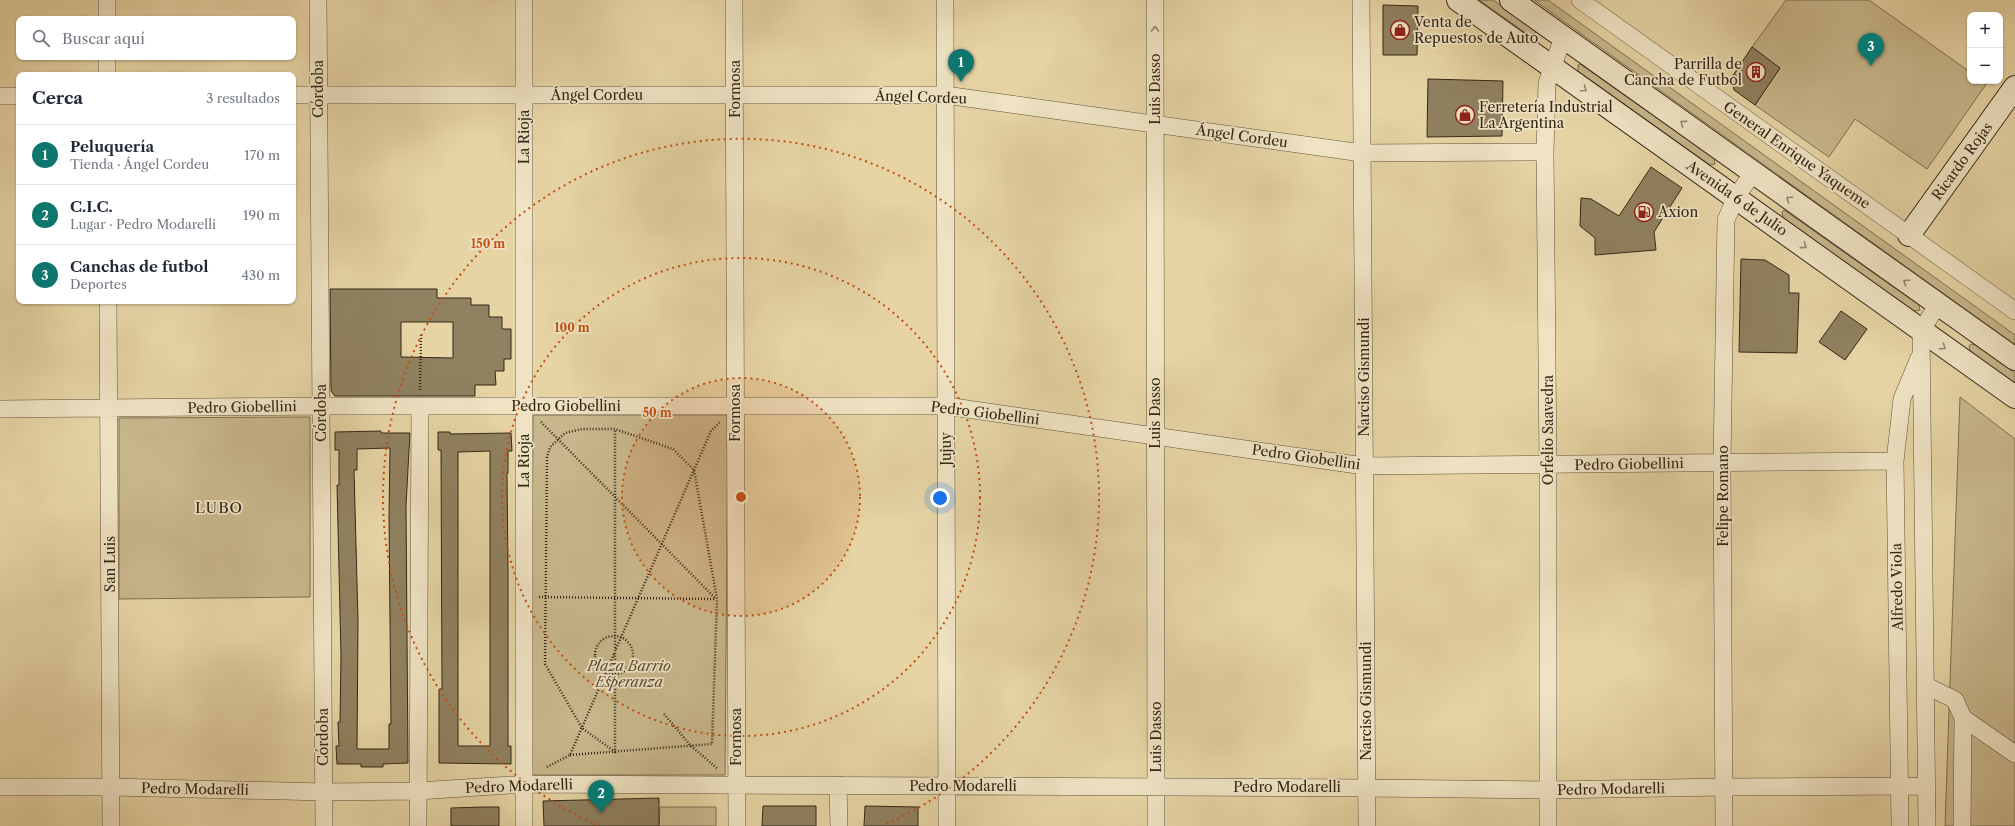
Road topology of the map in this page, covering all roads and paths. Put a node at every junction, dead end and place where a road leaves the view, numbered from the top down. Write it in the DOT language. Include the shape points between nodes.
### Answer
graph roads {
  1 [pos="107,0"];
  2 [pos="318,0"];
  3 [pos="524,0"];
  4 [pos="734,0"];
  5 [pos="945,0"];
  6 [pos="1155,0"];
  7 [pos="1361,0"];
  8 [pos="1458,0"];
  9 [pos="1511,0"];
  10 [pos="1580,0"];
  11 [pos="107,16"];
  12 [pos="1563,37"];
  13 [pos="107,60"];
  14 [pos="1552,66"];
  15 [pos="107,72"];
  16 [pos="2015,87"];
  17 [pos="2015,94"];
  18 [pos="318,95"];
  19 [pos="524,95"];
  20 [pos="735,95"];
  21 [pos="945,95"];
  22 [pos="0,96"];
  23 [pos="16,96"];
  24 [pos="296,96"];
  25 [pos="1155,124"];
  26 [pos="1545,152"];
  27 [pos="1362,153"];
  28 [pos="1753,173"];
  29 [pos="1736,197"];
  30 [pos="1911,236"];
  31 [pos="108,304"];
  32 [pos="1938,304"];
  33 [pos="2015,311"];
  34 [pos="1921,331"];
  35 [pos="421,334"];
  36 [pos="1921,353"];
  37 [pos="2015,359"];
  38 [pos="2015,397"];
  39 [pos="321,406"];
  40 [pos="420,406"];
  41 [pos="524,406"];
  42 [pos="736,406"];
  43 [pos="946,406"];
  44 [pos="0,409"];
  45 [pos="109,409"];
  46 [pos="615,429"];
  47 [pos="1156,436"];
  48 [pos="557,439"];
  49 [pos="1895,461"];
  50 [pos="1722,462"];
  51 [pos="1548,465"];
  52 [pos="1364,466"];
  53 [pos="694,470"];
  54 [pos="615,497"];
  55 [pos="662,544"];
  56 [pos="524,596"];
  57 [pos="545,597"];
  58 [pos="615,598"];
  59 [pos="638,598"];
  60 [pos="717,599"];
  61 [pos="736,599"];
  62 [pos="615,636"];
  63 [pos="621,638"];
  64 [pos="615,652"];
  65 [pos="606,673"];
  66 [pos="615,675"];
  67 [pos="1925,685"];
  68 [pos="664,714"];
  69 [pos="1963,718"];
  70 [pos="582,728"];
  71 [pos="691,746"];
  72 [pos="615,752"];
  73 [pos="2015,754"];
  74 [pos="570,755"];
  75 [pos="524,784"];
  76 [pos="736,785"];
  77 [pos="838,786"];
  78 [pos="947,786"];
  79 [pos="1900,786"];
  80 [pos="1926,786"];
  81 [pos="0,787"];
  82 [pos="111,787"];
  83 [pos="1156,787"];
  84 [pos="1724,787"];
  85 [pos="1367,788"];
  86 [pos="1548,790"];
  87 [pos="418,791"];
  88 [pos="324,792"];
  89 [pos="111,826"];
  90 [pos="324,826"];
  91 [pos="418,826"];
  92 [pos="524,826"];
  93 [pos="737,826"];
  94 [pos="839,826"];
  95 [pos="947,826"];
  96 [pos="1156,826"];
  97 [pos="1367,826"];
  98 [pos="1548,826"];
  99 [pos="1724,826"];
  100 [pos="1900,826"];
  101 [pos="1927,826"];
  102 [pos="1962,826"];
  1 -- 11 [label="street"];
  2 -- 18 [label="street, Córdoba"];
  3 -- 19 [label="street, La Rioja"];
  4 -- 20 [label="street, Formosa"];
  5 -- 21 [label="street, Jujuy"];
  25 -- 6 [label="street, Luis Dasso, one-way"];
  7 -- 27 [label="street, Narciso Gismundi"];
  8 -- 14 [label="main road, Avenida 6 de Julio"];
  9 -- 12 [label="main road, Avenida 6 de Julio"];
  10 -- 30 [label="street, General Enrique Yaqueme"];
  12 -- 14 [label="street, Orfelio Saavedra"];
  28 -- 12 [label="main road, Avenida 6 de Julio, one-way"];
  13 -- 15 [label="street"];
  14 -- 26 [label="street, Orfelio Saavedra" via="1547,83"];
  14 -- 29 [label="main road, Avenida 6 de Julio, one-way"];
  16 -- 30 [label="main road, Ricardo Rojas"];
  17 -- 30 [label="main road, Ricardo Rojas"];
  18 -- 19 [label="street, Ángel Cordeu"];
  18 -- 24 [label="street, Ángel Cordeu"];
  18 -- 39 [label="street, Córdoba"];
  19 -- 20 [label="street, Ángel Cordeu"];
  19 -- 41 [label="street, La Rioja"];
  20 -- 21 [label="street, Ángel Cordeu"];
  20 -- 42 [label="street, Formosa"];
  21 -- 25 [label="street, Ángel Cordeu"];
  21 -- 43 [label="street, Jujuy"];
  22 -- 23 [label="street"];
  25 -- 27 [label="street, Ángel Cordeu"];
  25 -- 47 [label="street, Luis Dasso"];
  26 -- 27 [label="street, Ángel Cordeu"];
  26 -- 51 [label="street, Orfelio Saavedra"];
  27 -- 52 [label="street, Narciso Gismundi"];
  28 -- 29 [label="street, Felipe Romano"];
  32 -- 28 [label="main road, Avenida 6 de Julio, one-way"];
  29 -- 34 [label="main road, Avenida 6 de Julio, one-way"];
  29 -- 50 [label="street, Felipe Romano" via="1726,220"];
  30 -- 33 [label="street, General Enrique Yaqueme"];
  31 -- 45 [label="street, San Luis"];
  32 -- 34 [label="street"];
  32 -- 37 [label="main road, Avenida 6 de Julio"];
  34 -- 36 [label="street, Alfredo Viola"];
  34 -- 38 [label="main road, Avenida 6 de Julio, one-way"];
  35 -- 40 [label="path"];
  36 -- 49 [label="street, Alfredo Viola" via="1902,399"];
  36 -- 67 [label="street, Alfredo Viola"];
  39 -- 40 [label="street, Pedro Giobellini"];
  39 -- 45 [label="street, Pedro Giobellini"];
  39 -- 88 [label="street, Córdoba"];
  40 -- 41 [label="street, Pedro Giobellini"];
  40 -- 87 [label="street"];
  41 -- 42 [label="street, Pedro Giobellini"];
  41 -- 48 [label="path"];
  41 -- 56 [label="street, La Rioja"];
  42 -- 43 [label="street, Pedro Giobellini"];
  42 -- 53 [label="path" via="711,431"];
  42 -- 61 [label="street, Formosa"];
  43 -- 47 [label="street, Pedro Giobellini"];
  43 -- 78 [label="street, Jujuy"];
  44 -- 45 [label="street, Pedro Giobellini"];
  45 -- 82 [label="street, San Luis"];
  46 -- 48 [label="path" via="573,430"];
  46 -- 53 [label="path" via="673,449"];
  46 -- 54 [label="path"];
  47 -- 52 [label="street, Pedro Giobellini"];
  47 -- 83 [label="street, Luis Dasso"];
  48 -- 54 [label="path"];
  48 -- 57 [label="path" via="546,457"];
  49 -- 50 [label="street, Pedro Giobellini"];
  49 -- 79 [label="street, Alfredo Viola"];
  50 -- 51 [label="street, Pedro Giobellini"];
  50 -- 84 [label="street, Felipe Romano"];
  51 -- 52 [label="street, Pedro Giobellini"];
  51 -- 86 [label="street, Orfelio Saavedra"];
  52 -- 85 [label="street, Narciso Gismundi"];
  53 -- 55 [label="path"];
  53 -- 60 [label="path"];
  54 -- 55 [label="path"];
  54 -- 58 [label="path"];
  55 -- 59 [label="path"];
  55 -- 60 [label="path"];
  56 -- 57 [label="path"];
  56 -- 75 [label="street, La Rioja"];
  57 -- 58 [label="path"];
  57 -- 70 [label="path" via="545,664"];
  58 -- 59 [label="path"];
  58 -- 62 [label="path"];
  59 -- 60 [label="path"];
  59 -- 63 [label="path"];
  60 -- 61 [label="path"];
  60 -- 71 [label="path" via="712,744"];
  61 -- 76 [label="street, Formosa"];
  62 -- 63 [label="path"];
  62 -- 64 [label="path"];
  62 -- 65 [label="path" via="602,640 595,651 596,664"];
  63 -- 64 [label="path"];
  63 -- 66 [label="path" via="631,646 633,658 627,670"];
  64 -- 65 [label="path"];
  64 -- 66 [label="path"];
  65 -- 66 [label="path"];
  65 -- 70 [label="path"];
  66 -- 72 [label="path"];
  67 -- 69 [label="street" via="1955,700"];
  67 -- 80 [label="street, Alfredo Viola"];
  68 -- 71 [label="path"];
  69 -- 73 [label="street"];
  69 -- 102 [label="street"];
  70 -- 72 [label="path"];
  70 -- 74 [label="path"];
  71 -- 72 [label="path"];
  71 -- 76 [label="path"];
  72 -- 74 [label="path"];
  74 -- 75 [label="path" via="532,775"];
  75 -- 76 [label="street, Pedro Modarelli"];
  75 -- 87 [label="street, Pedro Modarelli"];
  75 -- 92 [label="street, La Rioja"];
  76 -- 77 [label="street, Pedro Modarelli"];
  76 -- 93 [label="street, Formosa"];
  77 -- 78 [label="street, Pedro Modarelli"];
  77 -- 94 [label="street"];
  78 -- 83 [label="street, Pedro Modarelli"];
  78 -- 95 [label="street, Jujuy"];
  79 -- 80 [label="street, Pedro Modarelli"];
  79 -- 84 [label="street, Pedro Modarelli"];
  79 -- 100 [label="street, Alfredo Viola"];
  80 -- 101 [label="street, Alfredo Viola"];
  81 -- 82 [label="street, Pedro Modarelli"];
  82 -- 88 [label="street, Pedro Modarelli"];
  82 -- 89 [label="street, San Luis"];
  83 -- 85 [label="street, Pedro Modarelli"];
  83 -- 96 [label="street, Luis Dasso"];
  84 -- 86 [label="street, Pedro Modarelli"];
  84 -- 99 [label="street, Felipe Romano"];
  85 -- 86 [label="street, Pedro Modarelli"];
  85 -- 97 [label="street, Narciso Gismundi"];
  86 -- 98 [label="street, Orfelio Saavedra"];
  87 -- 88 [label="street, Pedro Modarelli"];
  87 -- 91 [label="street"];
  88 -- 90 [label="street, Córdoba"];
}
